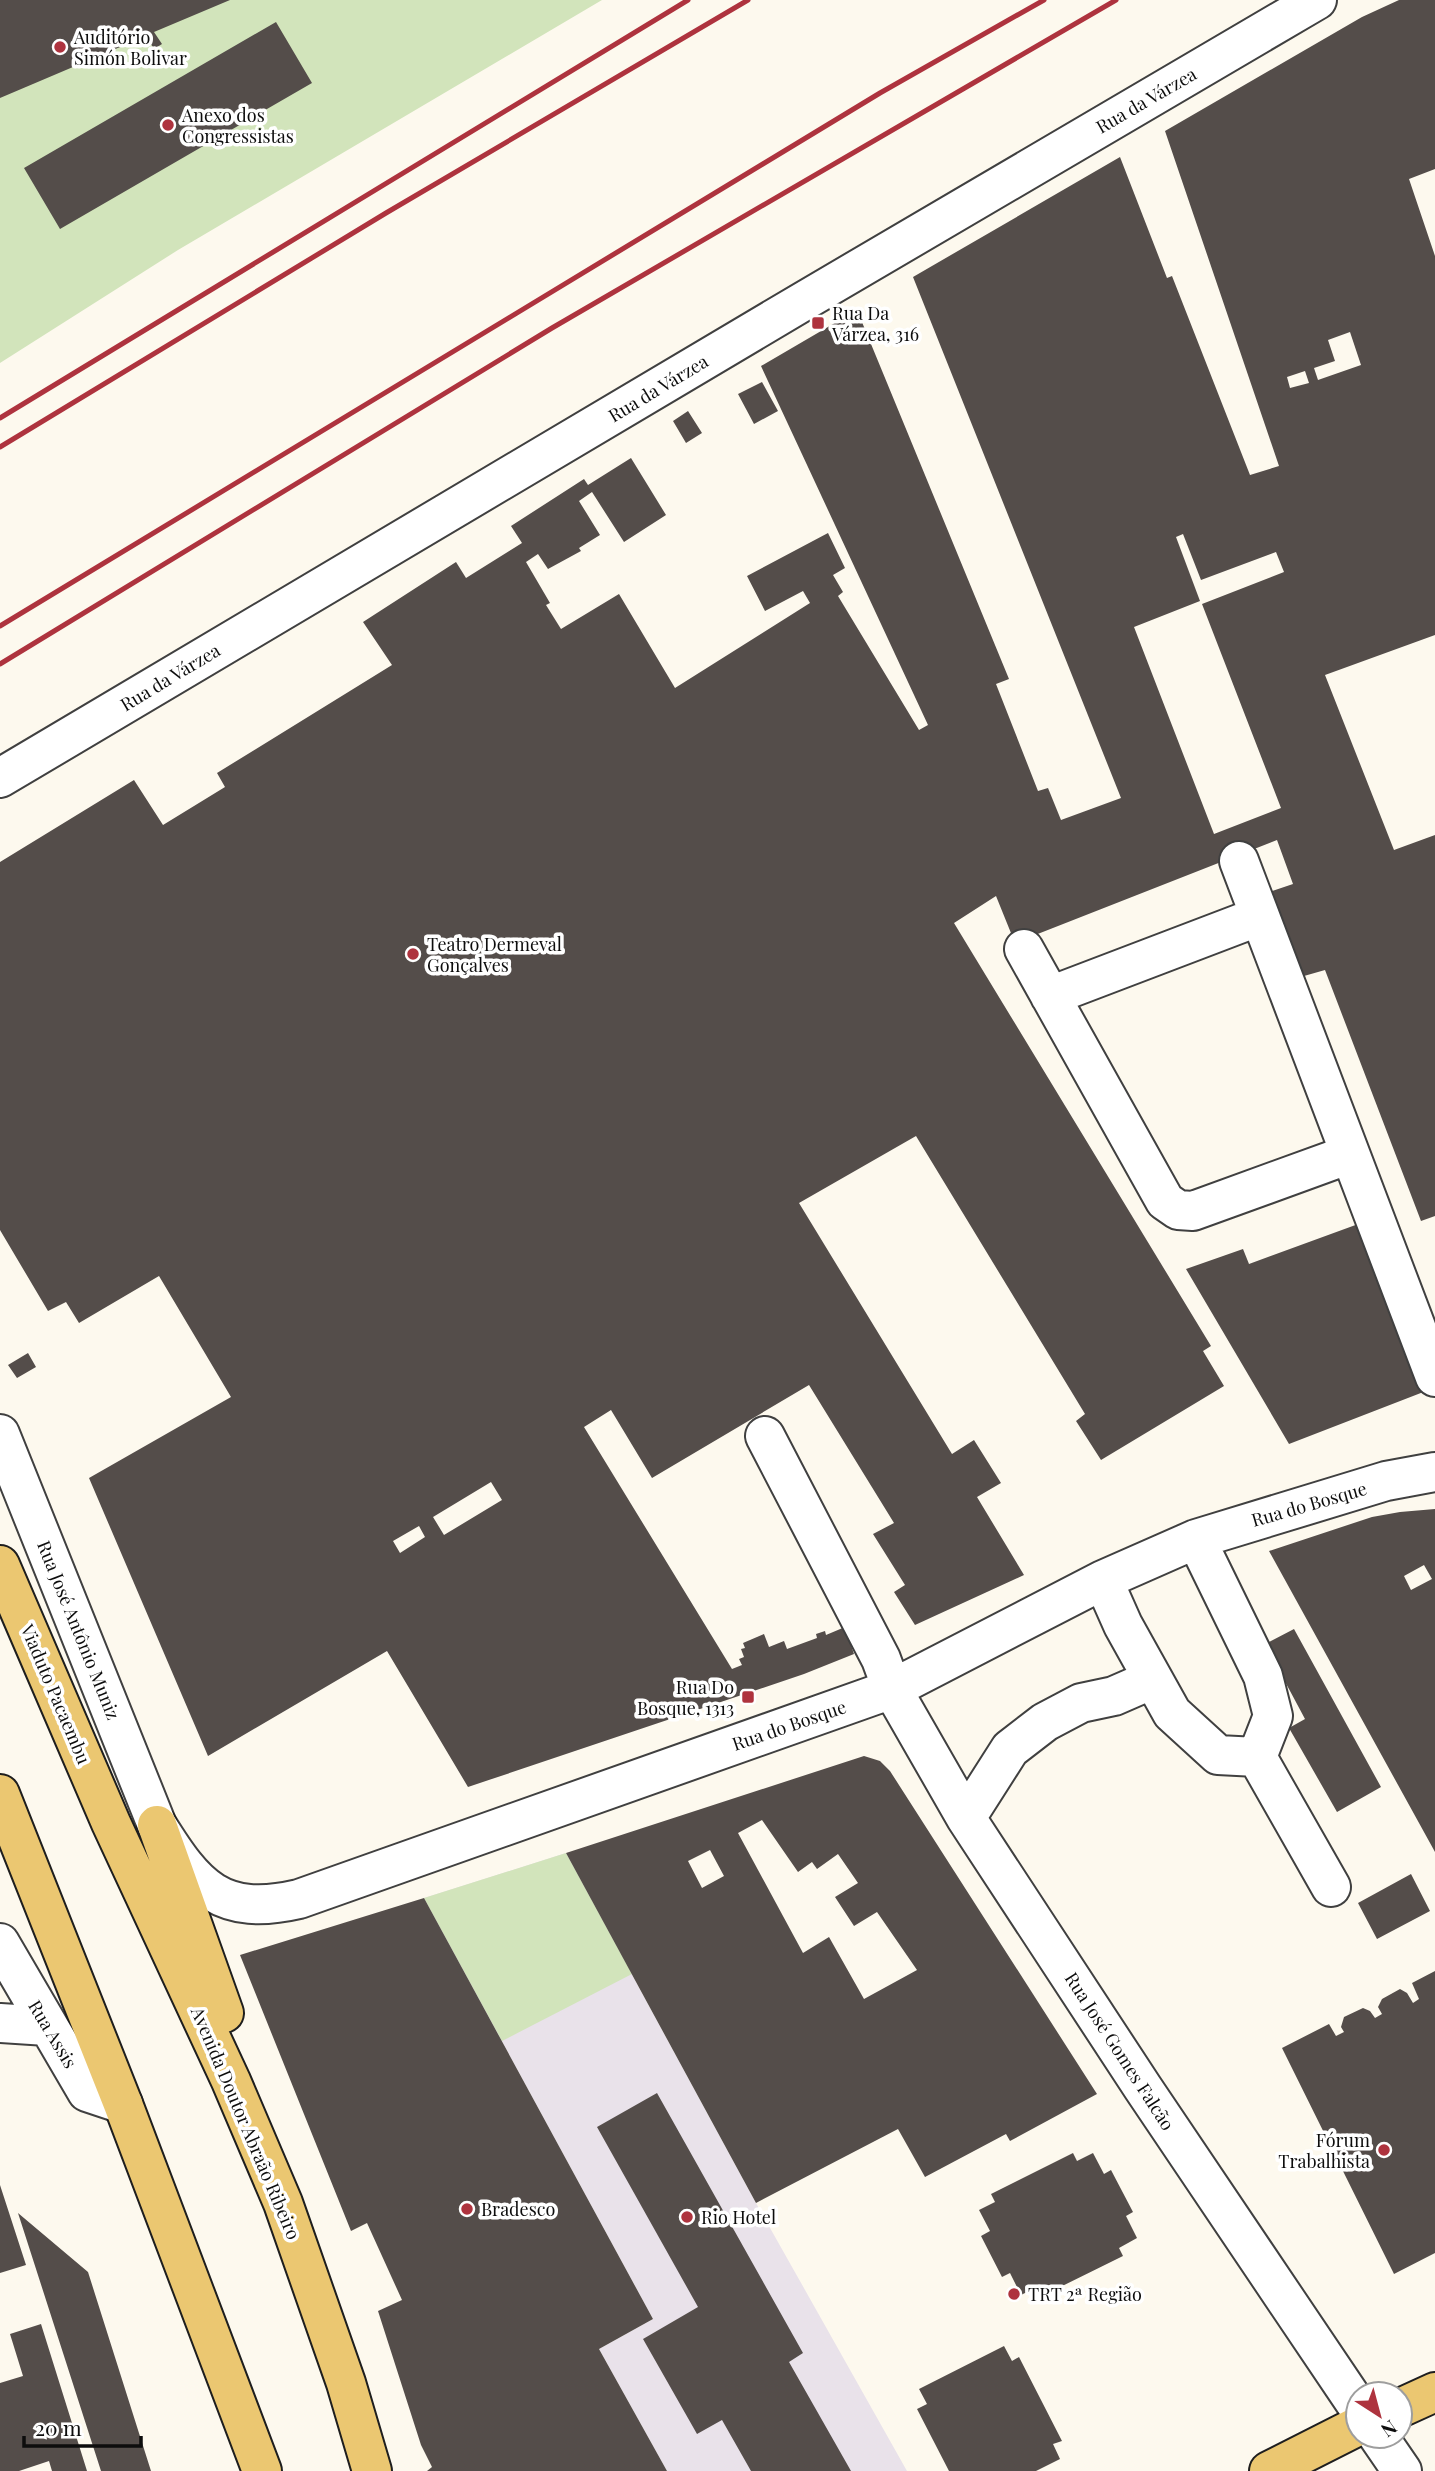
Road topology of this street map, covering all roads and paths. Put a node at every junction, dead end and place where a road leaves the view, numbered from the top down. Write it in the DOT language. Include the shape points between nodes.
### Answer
graph roads {
  1 [pos="1317,0"];
  2 [pos="0,778"];
  3 [pos="1239,861"];
  4 [pos="1260,916"];
  5 [pos="1024,949"];
  6 [pos="1050,996"];
  7 [pos="1350,1154"];
  8 [pos="1435,1377"];
  9 [pos="0,1434"];
  10 [pos="765,1436"];
  11 [pos="1435,1472"];
  12 [pos="1196,1539"];
  13 [pos="0,1565"];
  14 [pos="1103,1580"];
  15 [pos="1153,1679"];
  16 [pos="892,1689"];
  17 [pos="1257,1756"];
  18 [pos="0,1794"];
  19 [pos="966,1818"];
  20 [pos="111,1823"];
  21 [pos="157,1825"];
  22 [pos="1331,1887"];
  23 [pos="0,1943"];
  24 [pos="0,2023"];
  25 [pos="47,2026"];
  26 [pos="231,2081"];
  27 [pos="122,2104"];
  28 [pos="1344,2386"];
  29 [pos="1435,2392"];
  30 [pos="1414,2402"];
  31 [pos="1344,2433"];
  32 [pos="1388,2450"];
  33 [pos="262,2471"];
  34 [pos="372,2471"];
  35 [pos="1269,2471"];
  36 [pos="1402,2471"];
  1 -- 2 [label="street, Rua da Várzea"];
  3 -- 4 [label="street"];
  4 -- 6 [label="street"];
  4 -- 7 [label="street"];
  5 -- 6 [label="street"];
  6 -- 7 [label="street" via="1165,1201 1178,1210 1193,1211"];
  7 -- 8 [label="street"];
  9 -- 21 [label="street, Rua José Antônio Muniz"];
  10 -- 16 [label="street, Rua José Gomes Falcão" via="881,1659"];
  11 -- 12 [label="street, Rua do Bosque" via="1387,1481"];
  12 -- 14 [label="street, Rua do Bosque"];
  12 -- 17 [label="street" via="1263,1676 1273,1716"];
  13 -- 20 [label="main road, Viaduto Pacaembu"];
  14 -- 15 [label="street"];
  14 -- 16 [label="street, Rua do Bosque"];
  15 -- 17 [label="street" via="1171,1713 1218,1755"];
  15 -- 19 [label="street" via="1114,1696 1081,1703 1010,1749"];
  16 -- 19 [label="street, Rua José Gomes Falcão"];
  16 -- 21 [label="street, Rua do Bosque" via="324,1890 270,1905 248,1905 200,1884 181,1864"];
  17 -- 22 [label="street"];
  18 -- 27 [label="main road"];
  19 -- 28 [label="street, Rua José Gomes Falcão"];
  20 -- 26 [label="main road, Avenida Doutor Abraão Ribeiro"];
  21 -- 26 [label="main road" via="239,2058"];
  23 -- 25 [label="street, Rua Assis"];
  24 -- 25 [label="street"];
  25 -- 27 [label="street, Rua Assis" via="87,2092"];
  26 -- 34 [label="main road, Avenida Doutor Abraão Ribeiro" via="283,2203"];
  27 -- 33 [label="main road"];
  29 -- 30 [label="main road"];
  31 -- 35 [label="main road"];
  32 -- 36 [label="street"];
}
